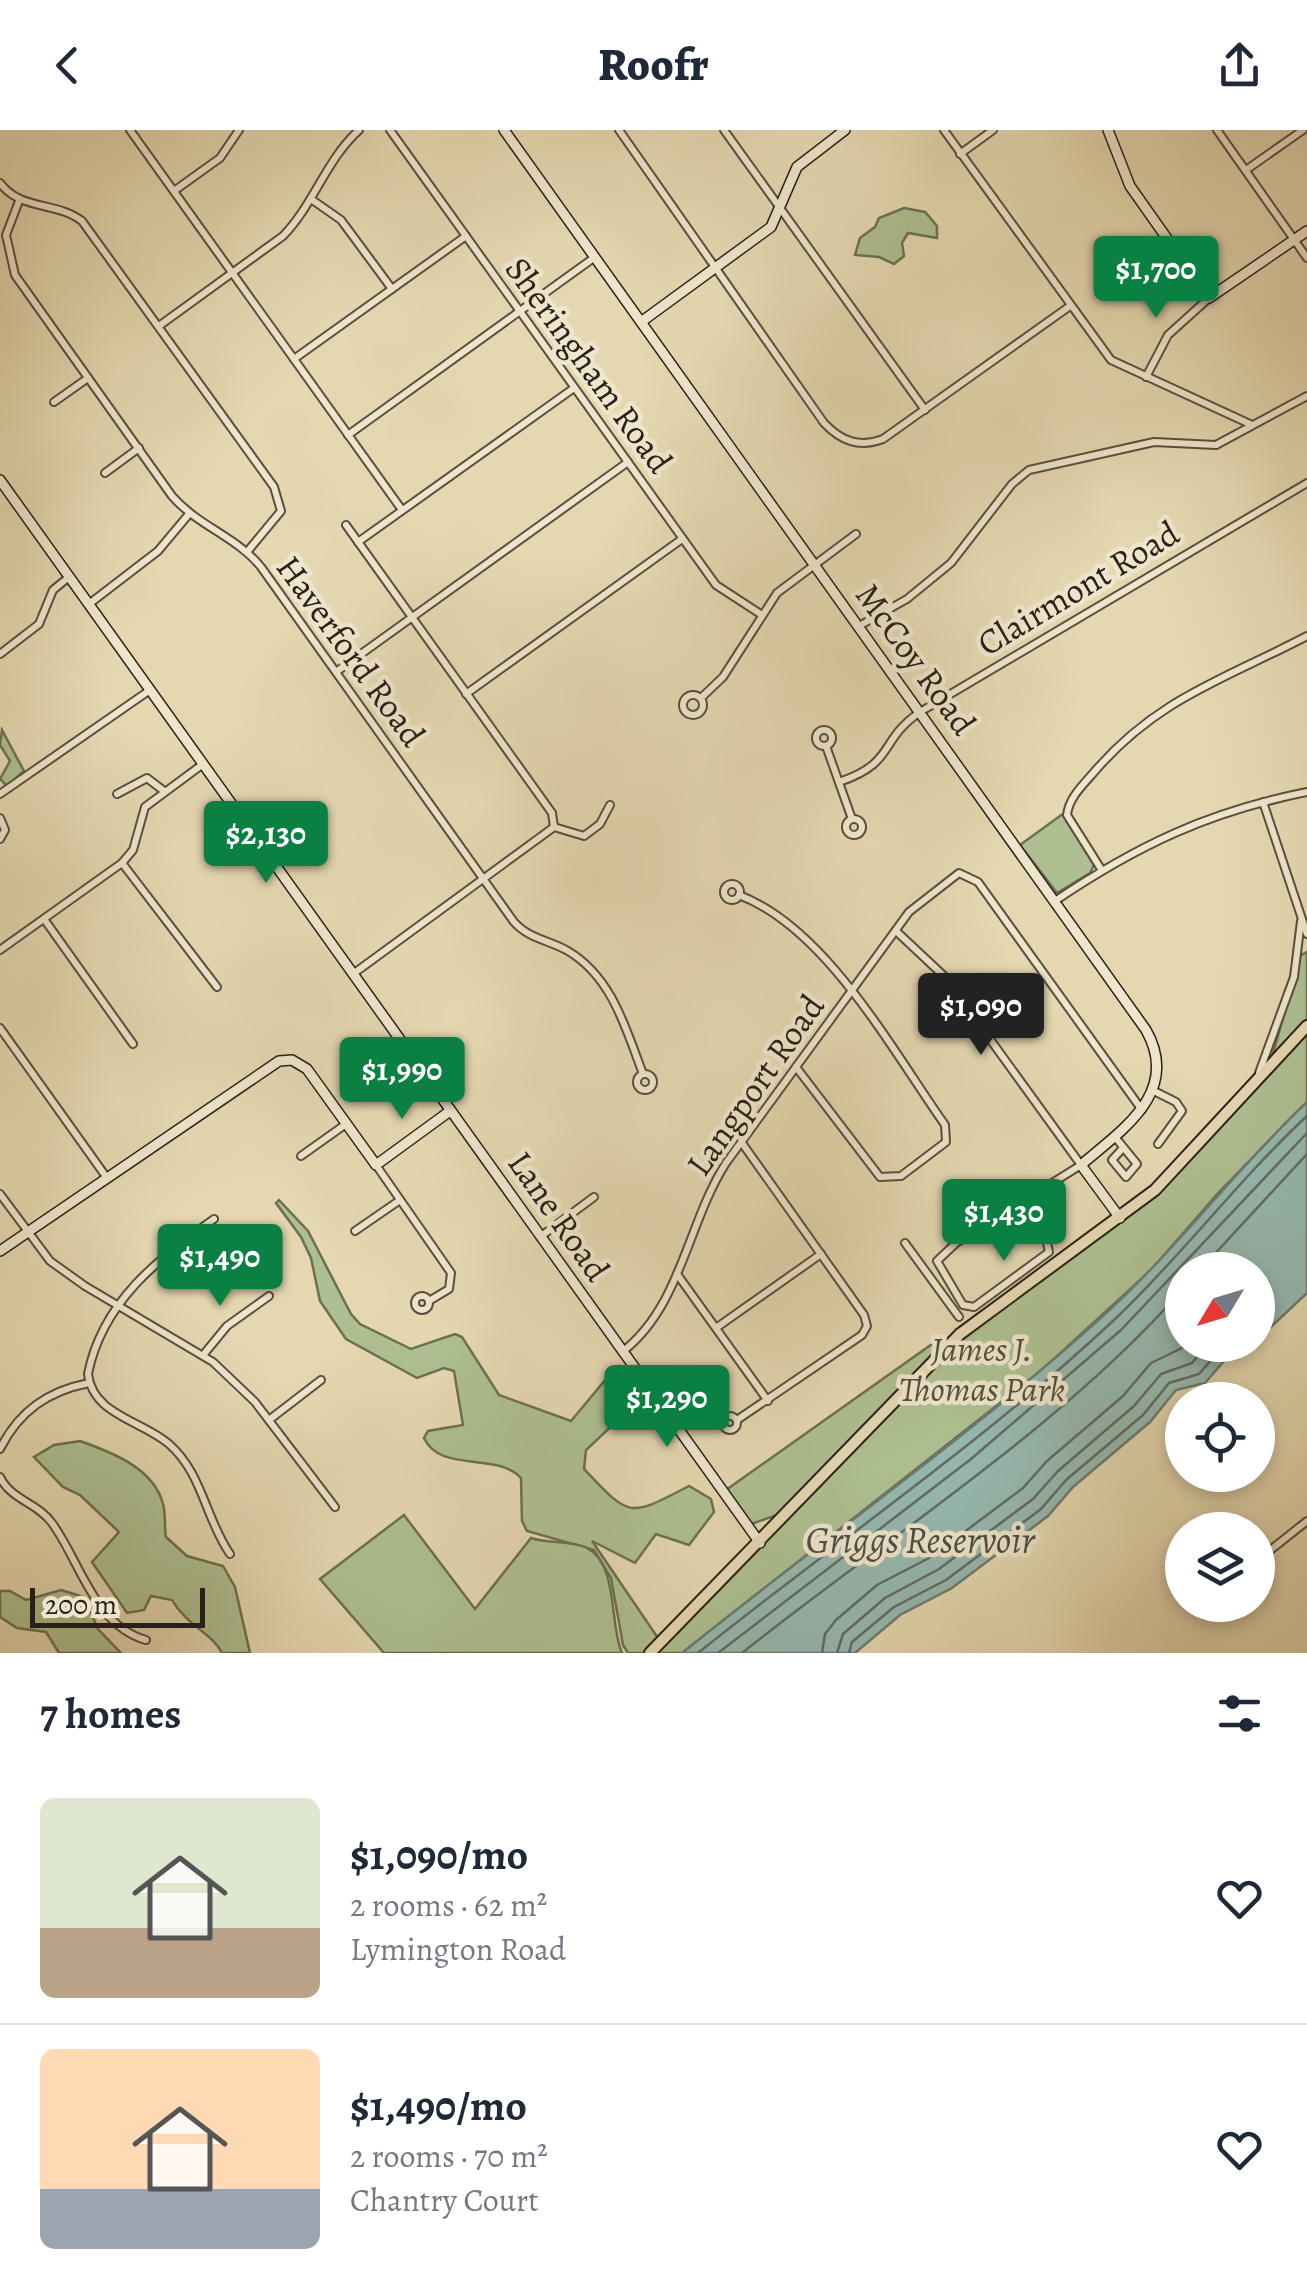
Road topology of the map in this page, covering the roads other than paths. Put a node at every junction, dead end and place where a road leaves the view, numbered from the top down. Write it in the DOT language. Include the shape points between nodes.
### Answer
graph roads {
  1 [pos="130,130"];
  2 [pos="239,130"];
  3 [pos="359,130"];
  4 [pos="390,130"];
  5 [pos="504,130"];
  6 [pos="619,130"];
  7 [pos="724,130"];
  8 [pos="944,130"];
  9 [pos="993,130"];
  10 [pos="1108,130"];
  11 [pos="1217,130"];
  12 [pos="1302,130"];
  13 [pos="839,132"];
  14 [pos="960,154"];
  15 [pos="1246,170"];
  16 [pos="0,183"];
  17 [pos="174,191"];
  18 [pos="311,199"];
  19 [pos="19,201"];
  20 [pos="780,209"];
  21 [pos="1307,231"];
  22 [pos="466,236"];
  23 [pos="1294,240"];
  24 [pos="3,251"];
  25 [pos="595,257"];
  26 [pos="1307,258"];
  27 [pos="718,267"];
  28 [pos="233,274"];
  29 [pos="392,289"];
  30 [pos="1210,298"];
  31 [pos="1070,306"];
  32 [pos="520,312"];
  33 [pos="640,322"];
  34 [pos="159,326"];
  35 [pos="294,359"];
  36 [pos="88,378"];
  37 [pos="1146,378"];
  38 [pos="574,388"];
  39 [pos="1307,396"];
  40 [pos="54,402"];
  41 [pos="924,410"];
  42 [pos="1250,424"];
  43 [pos="348,435"];
  44 [pos="140,448"];
  45 [pos="628,462"];
  46 [pos="105,473"];
  47 [pos="1307,483"];
  48 [pos="2,486"];
  49 [pos="402,510"];
  50 [pos="189,514"];
  51 [pos="346,525"];
  52 [pos="856,534"];
  53 [pos="682,539"];
  54 [pos="358,542"];
  55 [pos="247,552"];
  56 [pos="814,564"];
  57 [pos="69,577"];
  58 [pos="88,604"];
  59 [pos="762,615"];
  60 [pos="412,618"];
  61 [pos="858,626"];
  62 [pos="1307,636"];
  63 [pos="0,654"];
  64 [pos="336,672"];
  65 [pos="150,690"];
  66 [pos="466,694"];
  67 [pos="701,698"];
  68 [pos="920,712"];
  69 [pos="826,746"];
  70 [pos="203,764"];
  71 [pos="838,782"];
  72 [pos="164,791"];
  73 [pos="1307,792"];
  74 [pos="0,794"];
  75 [pos="117,794"];
  76 [pos="1263,802"];
  77 [pos="610,805"];
  78 [pos="0,818"];
  79 [pos="852,819"];
  80 [pos="554,828"];
  81 [pos="0,839"];
  82 [pos="122,863"];
  83 [pos="1101,869"];
  84 [pos="484,880"];
  85 [pos="739,895"];
  86 [pos="1055,901"];
  87 [pos="44,919"];
  88 [pos="1301,921"];
  89 [pos="896,932"];
  90 [pos="1307,934"];
  91 [pos="0,950"];
  92 [pos="1303,951"];
  93 [pos="352,974"];
  94 [pos="218,987"];
  95 [pos="850,993"];
  96 [pos="1307,1026"];
  97 [pos="0,1028"];
  98 [pos="133,1044"];
  99 [pos="796,1068"];
  100 [pos="643,1074"];
  101 [pos="1255,1083"];
  102 [pos="1154,1091"];
  103 [pos="450,1111"];
  104 [pos="1143,1111"];
  105 [pos="346,1124"];
  106 [pos="1114,1137"];
  107 [pos="742,1143"];
  108 [pos="1158,1144"];
  109 [pos="1124,1148"];
  110 [pos="302,1156"];
  111 [pos="376,1165"];
  112 [pos="1081,1166"];
  113 [pos="108,1179"];
  114 [pos="0,1194"];
  115 [pos="594,1197"];
  116 [pos="400,1200"];
  117 [pos="1022,1204"];
  118 [pos="1120,1218"];
  119 [pos="214,1219"];
  120 [pos="356,1232"];
  121 [pos="29,1234"];
  122 [pos="540,1236"];
  123 [pos="906,1243"];
  124 [pos="0,1251"];
  125 [pos="821,1254"];
  126 [pos="936,1262"];
  127 [pos="929,1273"];
  128 [pos="676,1274"];
  129 [pos="268,1296"];
  130 [pos="429,1300"];
  131 [pos="119,1306"];
  132 [pos="959,1317"];
  133 [pos="716,1328"];
  134 [pos="622,1352"];
  135 [pos="204,1354"];
  136 [pos="321,1380"];
  137 [pos="89,1383"];
  138 [pos="768,1402"];
  139 [pos="270,1420"];
  140 [pos="737,1420"];
  141 [pos="0,1449"];
  142 [pos="0,1477"];
  143 [pos="335,1507"];
  144 [pos="1307,1521"];
  145 [pos="760,1543"];
  146 [pos="1275,1546"];
  147 [pos="230,1554"];
  148 [pos="146,1640"];
  149 [pos="650,1653"];
  1 -- 17 [label="street"];
  2 -- 17 [label="street" via="220,158"];
  3 -- 18 [label="street"];
  4 -- 22 [label="street, Sheringham Road"];
  5 -- 25 [label="street, McCoy Road"];
  6 -- 27 [label="street"];
  7 -- 20 [label="street"];
  8 -- 14 [label="street"];
  9 -- 14 [label="street"];
  10 -- 30 [label="street" via="1130,186"];
  11 -- 15 [label="street"];
  12 -- 15 [label="street"];
  13 -- 20 [label="street" via="797,167"];
  14 -- 31 [label="street"];
  15 -- 23 [label="street"];
  16 -- 19 [label="street"];
  17 -- 28 [label="street"];
  18 -- 28 [label="street" via="284,236"];
  18 -- 29 [label="street" via="341,220"];
  19 -- 24 [label="street, Haverford Road"];
  19 -- 34 [label="street" via="82,221"];
  20 -- 27 [label="street" via="771,228"];
  20 -- 41 [label="street"];
  21 -- 23 [label="street"];
  22 -- 29 [label="street"];
  22 -- 32 [label="street, Sheringham Road"];
  23 -- 26 [label="street"];
  23 -- 30 [label="street"];
  24 -- 36 [label="street, Haverford Road"];
  25 -- 32 [label="street"];
  25 -- 33 [label="street, McCoy Road"];
  27 -- 33 [label="street"];
  27 -- 41 [label="street" via="838,436 856,442 884,438"];
  28 -- 34 [label="street"];
  28 -- 35 [label="street"];
  29 -- 35 [label="street"];
  30 -- 37 [label="street" via="1168,335"];
  31 -- 37 [label="street" via="1110,360"];
  31 -- 41 [label="street"];
  32 -- 38 [label="street, Sheringham Road"];
  32 -- 43 [label="street"];
  33 -- 56 [label="street, McCoy Road"];
  34 -- 55 [label="street" via="280,496 279,515"];
  35 -- 43 [label="street"];
  36 -- 40 [label="street"];
  36 -- 44 [label="street, Haverford Road"];
  37 -- 42 [label="street"];
  38 -- 45 [label="street, Sheringham Road"];
  38 -- 49 [label="street"];
  39 -- 42 [label="street"];
  42 -- 61 [label="street" via="1216,445 1154,442 1029,470 942,571"];
  43 -- 49 [label="street"];
  44 -- 46 [label="street"];
  44 -- 50 [label="street, Haverford Road"];
  45 -- 53 [label="street, Sheringham Road"];
  45 -- 60 [label="street"];
  47 -- 68 [label="street, Clairmont Road"];
  48 -- 57 [label="street, Lane Road"];
  49 -- 54 [label="street"];
  50 -- 55 [label="street, Haverford Road"];
  50 -- 58 [label="street" via="158,551"];
  51 -- 54 [label="street"];
  52 -- 56 [label="street"];
  53 -- 59 [label="street, Sheringham Road" via="724,593"];
  53 -- 66 [label="street"];
  54 -- 60 [label="street"];
  55 -- 64 [label="street, Haverford Road"];
  56 -- 59 [label="street" via="777,592"];
  56 -- 61 [label="street, McCoy Road"];
  57 -- 58 [label="street, Lane Road"];
  57 -- 63 [label="street" via="53,590 39,624"];
  58 -- 65 [label="street, Lane Road"];
  59 -- 67 [label="street"];
  60 -- 64 [label="street"];
  60 -- 66 [label="street"];
  61 -- 68 [label="street, McCoy Road"];
  62 -- 83 [label="street" via="1165,706 1107,758 1066,815"];
  64 -- 84 [label="street, Haverford Road"];
  65 -- 70 [label="street, Lane Road"];
  65 -- 74 [label="street"];
  66 -- 80 [label="street" via="552,813"];
  68 -- 71 [label="street, Clairmont Road" via="896,731 878,764"];
  68 -- 86 [label="street, McCoy Road"];
  69 -- 71 [label="street"];
  70 -- 72 [label="street"];
  70 -- 93 [label="street, Lane Road"];
  71 -- 79 [label="street"];
  72 -- 75 [label="street" via="150,778"];
  72 -- 82 [label="street" via="145,807 133,850"];
  73 -- 76 [label="street"];
  76 -- 83 [label="street" via="1178,830"];
  76 -- 88 [label="street"];
  77 -- 80 [label="street" via="584,836"];
  78 -- 81 [label="street"];
  80 -- 84 [label="street"];
  82 -- 87 [label="street"];
  82 -- 94 [label="street"];
  83 -- 86 [label="street"];
  84 -- 93 [label="street"];
  84 -- 100 [label="street, Haverford Road" via="527,934 568,951 600,978"];
  85 -- 95 [label="street" via="798,929"];
  86 -- 102 [label="street, McCoy Road" via="1150,1038"];
  87 -- 91 [label="street"];
  87 -- 98 [label="street"];
  88 -- 90 [label="street"];
  88 -- 92 [label="street"];
  89 -- 95 [label="street, Langport Road"];
  89 -- 104 [label="street, Langport Road" via="952,876 966,874 978,882"];
  89 -- 112 [label="street" via="945,977"];
  92 -- 101 [label="street"];
  93 -- 103 [label="street, Lane Road"];
  95 -- 99 [label="street, Langport Road"];
  95 -- 99 [label="street" via="946,1124 945,1143 901,1176 884,1178 870,1170"];
  96 -- 101 [label="main road"];
  97 -- 113 [label="street"];
  99 -- 107 [label="street, Langport Road"];
  101 -- 118 [label="main road" via="1172,1174"];
  102 -- 104 [label="street"];
  102 -- 108 [label="street" via="1182,1112"];
  103 -- 111 [label="street"];
  103 -- 122 [label="street, Lane Road"];
  104 -- 106 [label="street"];
  105 -- 110 [label="street"];
  105 -- 111 [label="street"];
  105 -- 113 [label="street" via="297,1062 286,1060"];
  106 -- 109 [label="street"];
  106 -- 112 [label="street"];
  107 -- 125 [label="street"];
  107 -- 128 [label="street, Langport Road" via="713,1183"];
  109 -- 109 [label="street" via="1137,1167 1126,1177 1112,1160"];
  111 -- 116 [label="street"];
  112 -- 117 [label="street"];
  112 -- 118 [label="street"];
  113 -- 121 [label="street"];
  114 -- 121 [label="street"];
  115 -- 122 [label="street"];
  116 -- 120 [label="street"];
  116 -- 130 [label="street" via="449,1268 451,1284"];
  117 -- 126 [label="street"];
  117 -- 126 [label="street" via="1045,1234 1048,1252 974,1308 962,1305"];
  118 -- 145 [label="main road" via="960,1334"];
  119 -- 131 [label="street" via="154,1262"];
  121 -- 124 [label="street"];
  121 -- 131 [label="street" via="50,1260"];
  122 -- 134 [label="street, Lane Road"];
  123 -- 127 [label="street"];
  125 -- 133 [label="street"];
  125 -- 138 [label="street" via="867,1326"];
  126 -- 127 [label="street"];
  127 -- 132 [label="street"];
  128 -- 133 [label="street"];
  128 -- 134 [label="street, Langport Road" via="656,1319"];
  129 -- 135 [label="street"];
  131 -- 135 [label="street"];
  131 -- 137 [label="street" via="90,1364"];
  133 -- 138 [label="street"];
  134 -- 145 [label="street, Lane Road"];
  135 -- 139 [label="street"];
  136 -- 139 [label="street"];
  137 -- 141 [label="street" via="50,1393"];
  137 -- 147 [label="street" via="102,1404 159,1436 183,1459"];
  138 -- 140 [label="street"];
  139 -- 143 [label="street"];
  142 -- 148 [label="street" via="53,1524 114,1626"];
  144 -- 146 [label="street"];
  145 -- 149 [label="main road"];
}
